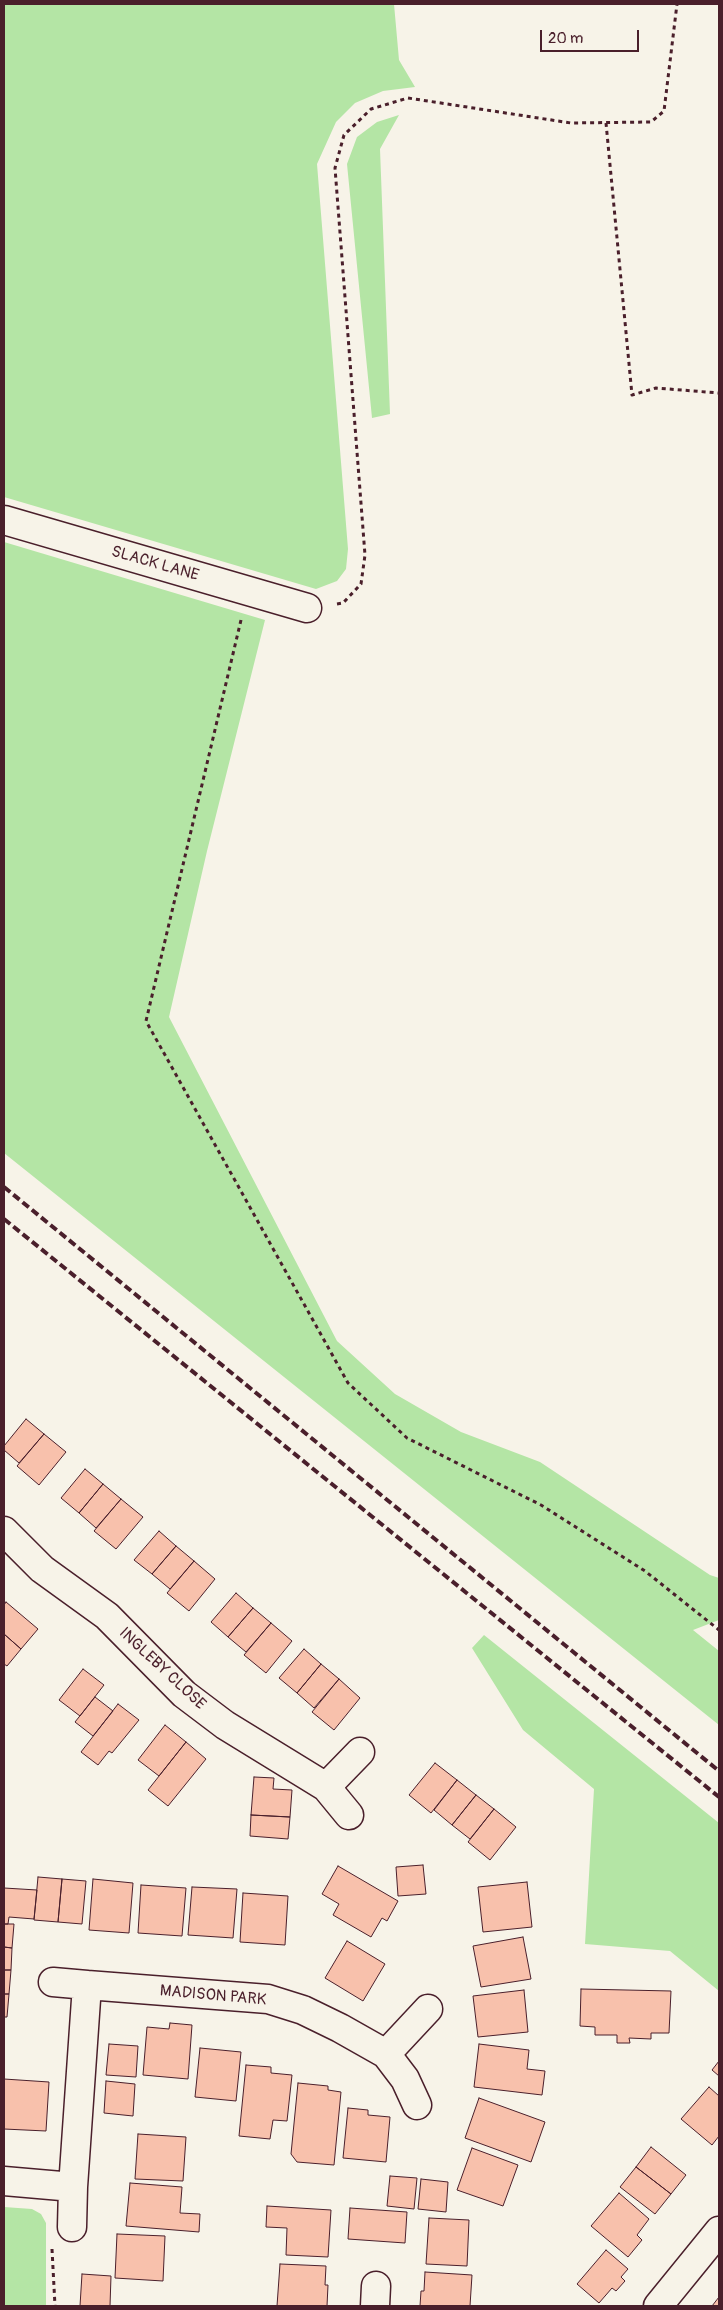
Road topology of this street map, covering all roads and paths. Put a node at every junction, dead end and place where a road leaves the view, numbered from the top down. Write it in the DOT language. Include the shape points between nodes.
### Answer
graph roads {
  1 [pos="677,4"];
  2 [pos="606,124"];
  3 [pos="719,393"];
  4 [pos="4,520"];
  5 [pos="248,591"];
  6 [pos="307,608"];
  7 [pos="5,1536"];
  8 [pos="719,1630"];
  9 [pos="360,1752"];
  10 [pos="326,1787"];
  11 [pos="349,1814"];
  12 [pos="53,1982"];
  13 [pos="87,1985"];
  14 [pos="428,2009"];
  15 [pos="386,2054"];
  16 [pos="417,2104"];
  17 [pos="4,2181"];
  18 [pos="73,2187"];
  19 [pos="72,2227"];
  20 [pos="719,2231"];
  21 [pos="55,2306"];
  22 [pos="658,2306"];
  1 -- 2 [label="path" via="664,111 651,122"];
  2 -- 3 [label="path" via="632,395 656,388"];
  2 -- 6 [label="path" via="571,123 408,98 371,109 344,135 335,168 366,555 361,584 343,603"];
  4 -- 5 [label="street, SLACK LANE"];
  5 -- 6 [label="street, SLACK LANE"];
  5 -- 8 [label="path" via="146,1022 348,1383 407,1438 541,1505 644,1571"];
  7 -- 10 [label="street, INGLEBY CLOSE" via="42,1569 107,1616 184,1694 225,1725"];
  9 -- 10 [label="street"];
  10 -- 11 [label="street, INGLEBY CLOSE"];
  12 -- 13 [label="street, MADISON PARK"];
  13 -- 15 [label="street, MADISON PARK" via="268,2000 303,2010"];
  13 -- 18 [label="street"];
  14 -- 15 [label="street"];
  15 -- 16 [label="street, MADISON PARK" via="405,2079"];
  17 -- 18 [label="street"];
  18 -- 19 [label="street"];
  19 -- 21 [label="path" via="52,2242"];
  20 -- 22 [label="street"];
}
